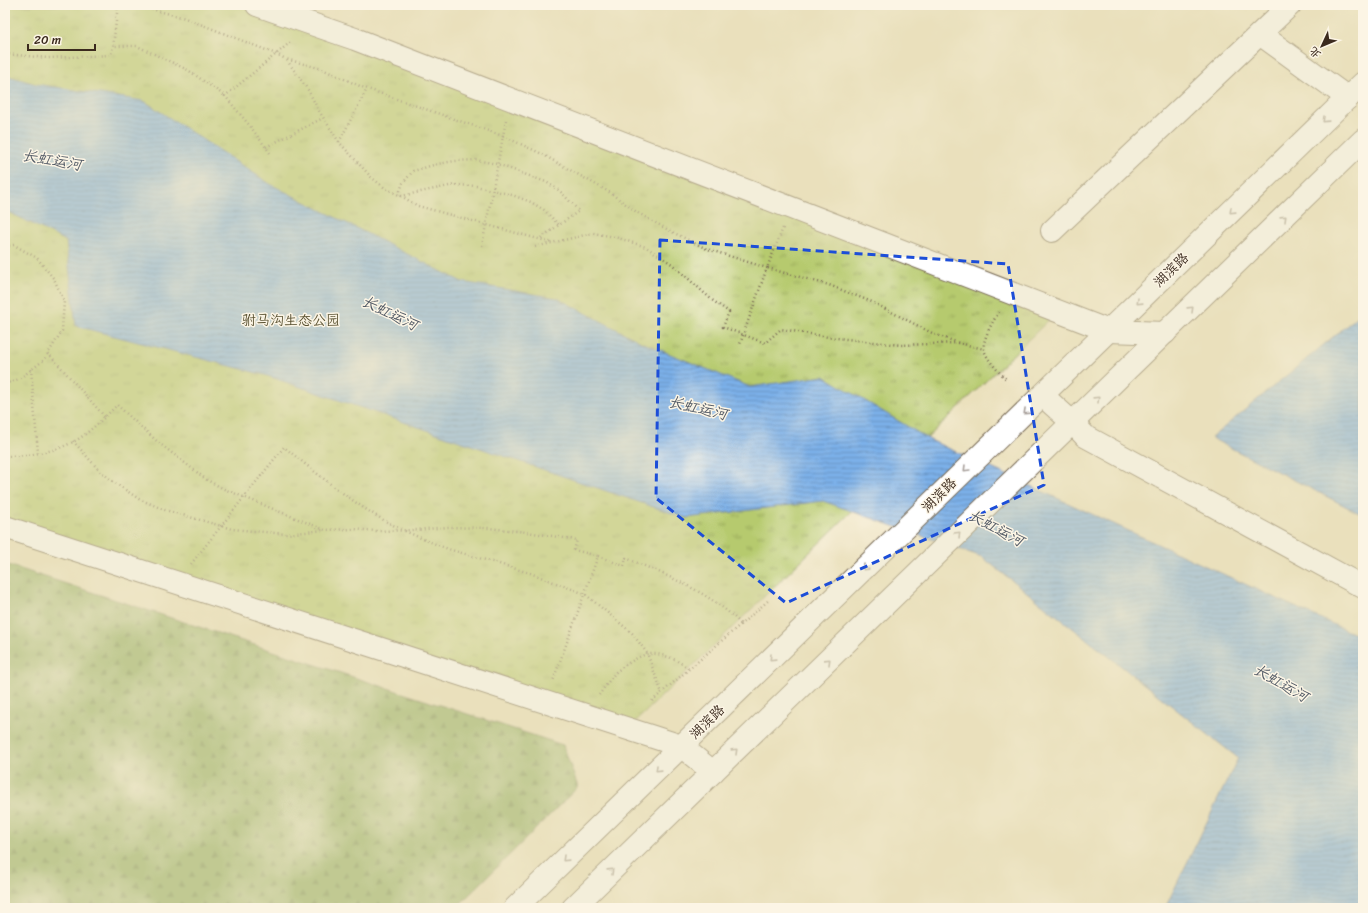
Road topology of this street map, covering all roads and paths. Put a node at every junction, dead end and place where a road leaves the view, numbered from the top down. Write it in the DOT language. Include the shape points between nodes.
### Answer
graph roads {
  1 [pos="118,5"];
  2 [pos="136,5"];
  3 [pos="257,5"];
  4 [pos="1290,5"];
  5 [pos="1260,34"];
  6 [pos="294,39"];
  7 [pos="113,46"];
  8 [pos="5,54"];
  9 [pos="276,54"];
  10 [pos="286,59"];
  11 [pos="1363,83"];
  12 [pos="367,89"];
  13 [pos="225,96"];
  14 [pos="1348,98"];
  15 [pos="510,99"];
  16 [pos="324,118"];
  17 [pos="503,136"];
  18 [pos="1363,140"];
  19 [pos="338,142"];
  20 [pos="266,147"];
  21 [pos="270,153"];
  22 [pos="497,164"];
  23 [pos="492,189"];
  24 [pos="401,196"];
  25 [pos="792,208"];
  26 [pos="486,225"];
  27 [pos="559,225"];
  28 [pos="1052,231"];
  29 [pos="539,239"];
  30 [pos="553,243"];
  31 [pos="5,246"];
  32 [pos="482,246"];
  33 [pos="535,248"];
  34 [pos="767,268"];
  35 [pos="1012,293"];
  36 [pos="1109,331"];
  37 [pos="1165,334"];
  38 [pos="743,335"];
  39 [pos="740,344"];
  40 [pos="959,344"];
  41 [pos="984,349"];
  42 [pos="48,352"];
  43 [pos="31,369"];
  44 [pos="1006,379"];
  45 [pos="5,384"];
  46 [pos="1043,396"];
  47 [pos="105,417"];
  48 [pos="1073,423"];
  49 [pos="73,441"];
  50 [pos="38,453"];
  51 [pos="5,456"];
  52 [pos="244,497"];
  53 [pos="5,527"];
  54 [pos="221,527"];
  55 [pos="325,530"];
  56 [pos="403,530"];
  57 [pos="598,556"];
  58 [pos="187,570"];
  59 [pos="1363,587"];
  60 [pos="585,594"];
  61 [pos="769,600"];
  62 [pos="741,624"];
  63 [pos="647,653"];
  64 [pos="689,669"];
  65 [pos="551,688"];
  66 [pos="662,693"];
  67 [pos="598,695"];
  68 [pos="652,701"];
  69 [pos="681,746"];
  70 [pos="713,772"];
  71 [pos="514,908"];
  72 [pos="573,908"];
  1 -- 7 [label="path"];
  2 -- 9 [label="path" via="185,18"];
  3 -- 15 [label="street" via="355,39"];
  4 -- 5 [label="street"];
  5 -- 14 [label="street"];
  5 -- 28 [label="street"];
  6 -- 9 [label="path"];
  7 -- 8 [label="path" via="111,55 48,58"];
  7 -- 13 [label="path" via="137,46 188,70"];
  9 -- 10 [label="path"];
  9 -- 13 [label="path"];
  10 -- 12 [label="path" via="322,69"];
  10 -- 16 [label="path"];
  11 -- 14 [label="street, 湖滨路"];
  12 -- 17 [label="path"];
  12 -- 19 [label="path"];
  13 -- 20 [label="path"];
  14 -- 36 [label="street, 湖滨路, one-way"];
  15 -- 17 [label="path"];
  15 -- 25 [label="street"];
  16 -- 19 [label="path"];
  16 -- 20 [label="path"];
  17 -- 22 [label="path"];
  17 -- 34 [label="path" via="540,153 609,192 638,213 672,232 707,248"];
  37 -- 18 [label="street, one-way"];
  19 -- 24 [label="path" via="371,177"];
  20 -- 21 [label="path"];
  22 -- 23 [label="path"];
  22 -- 24 [label="path" via="455,160 413,171 403,183"];
  22 -- 27 [label="path" via="546,182 560,191 579,211"];
  23 -- 24 [label="path" via="454,185"];
  23 -- 26 [label="path"];
  23 -- 27 [label="path" via="531,202 544,210"];
  24 -- 26 [label="path" via="418,206"];
  25 -- 34 [label="path"];
  25 -- 35 [label="street"];
  26 -- 29 [label="path"];
  26 -- 32 [label="path"];
  27 -- 29 [label="path"];
  29 -- 30 [label="path"];
  30 -- 33 [label="path"];
  30 -- 38 [label="path" via="593,233 615,236 646,247 672,264 729,312 724,327"];
  31 -- 42 [label="path" via="14,245 37,258 54,279 64,301 62,331"];
  34 -- 38 [label="path"];
  34 -- 40 [label="path" via="829,285 872,302"];
  35 -- 36 [label="street"];
  35 -- 41 [label="path" via="997,315 986,338"];
  36 -- 37 [label="street"];
  36 -- 46 [label="street, 湖滨路"];
  48 -- 37 [label="street, one-way"];
  38 -- 39 [label="path"];
  38 -- 40 [label="path" via="765,344 780,329 902,345"];
  40 -- 41 [label="path"];
  41 -- 44 [label="path" via="993,366"];
  42 -- 43 [label="path" via="44,360"];
  42 -- 47 [label="path"];
  43 -- 45 [label="path" via="19,379"];
  43 -- 50 [label="path"];
  46 -- 48 [label="street"];
  46 -- 69 [label="street, 湖滨路, one-way"];
  47 -- 49 [label="path"];
  47 -- 52 [label="path" via="117,405 207,480"];
  48 -- 59 [label="street" via="1085,436"];
  70 -- 48 [label="street, one-way"];
  49 -- 50 [label="path"];
  49 -- 54 [label="path" via="99,470 139,499 165,510"];
  50 -- 51 [label="path"];
  52 -- 54 [label="path"];
  52 -- 55 [label="path"];
  52 -- 56 [label="path" via="284,447 341,491"];
  53 -- 69 [label="street"];
  54 -- 55 [label="path" via="286,534"];
  54 -- 58 [label="path"];
  55 -- 56 [label="path"];
  56 -- 57 [label="path" via="448,527 528,532 577,540 574,550"];
  56 -- 60 [label="path" via="448,549 530,573"];
  57 -- 60 [label="path"];
  57 -- 62 [label="path" via="624,566 626,558 673,579 731,613"];
  60 -- 63 [label="path" via="632,633"];
  60 -- 65 [label="path"];
  61 -- 62 [label="path"];
  62 -- 64 [label="path"];
  63 -- 64 [label="path" via="662,655 680,662"];
  63 -- 66 [label="path"];
  63 -- 67 [label="path" via="616,673"];
  64 -- 66 [label="path"];
  66 -- 68 [label="path"];
  69 -- 70 [label="street"];
  69 -- 71 [label="street, 湖滨路, one-way"];
  72 -- 70 [label="street, one-way"];
}
